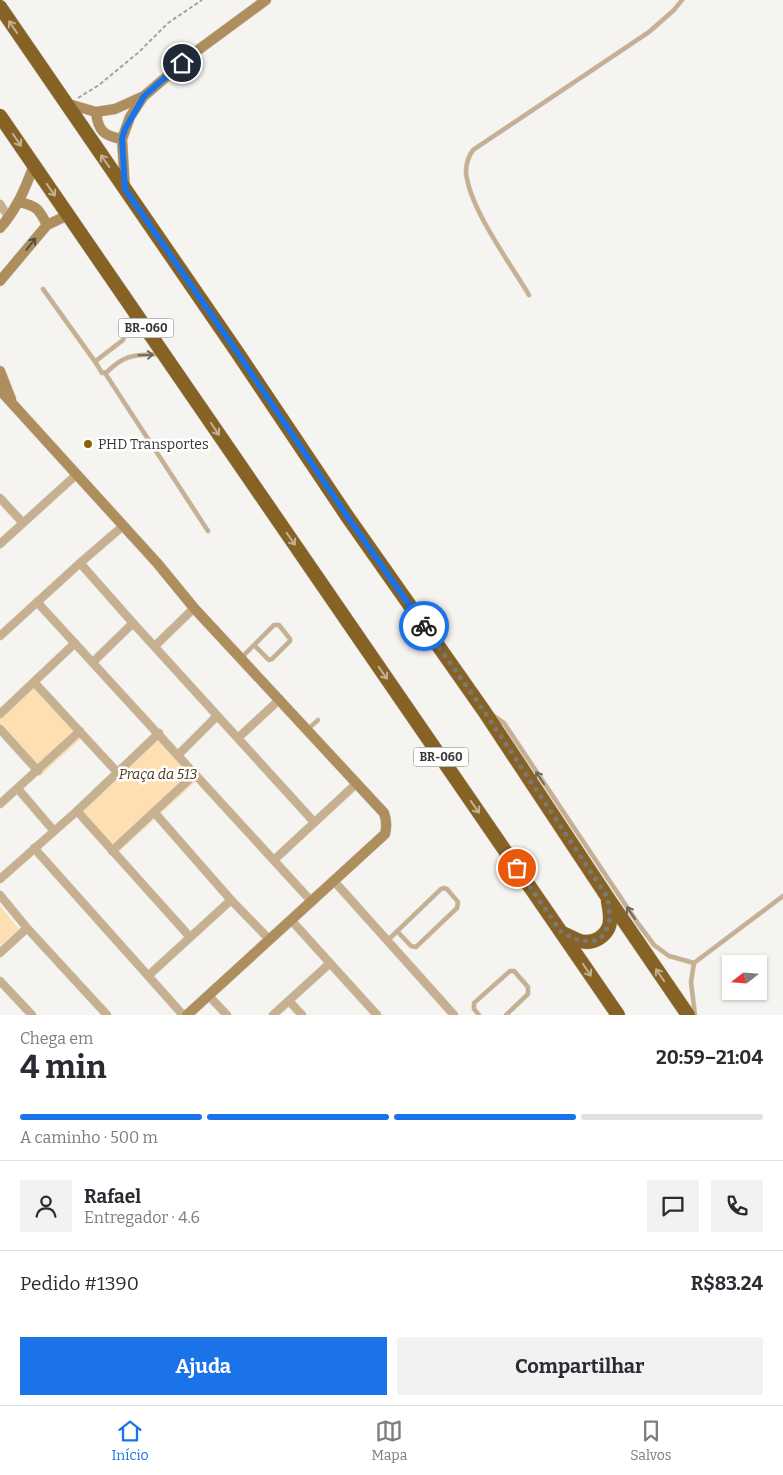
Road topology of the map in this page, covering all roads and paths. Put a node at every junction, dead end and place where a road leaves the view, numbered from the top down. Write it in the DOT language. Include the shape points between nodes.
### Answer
graph roads {
  1 [pos="202,0"];
  2 [pos="266,0"];
  3 [pos="682,0"];
  4 [pos="0,7"];
  5 [pos="144,96"];
  6 [pos="64,102"];
  7 [pos="96,112"];
  8 [pos="0,116"];
  9 [pos="122,139"];
  10 [pos="34,165"];
  11 [pos="125,189"];
  12 [pos="19,202"];
  13 [pos="0,204"];
  14 [pos="68,215"];
  15 [pos="9,218"];
  16 [pos="47,224"];
  17 [pos="0,228"];
  18 [pos="0,281"];
  19 [pos="43,289"];
  20 [pos="529,295"];
  21 [pos="134,311"];
  22 [pos="164,354"];
  23 [pos="96,363"];
  24 [pos="0,371"];
  25 [pos="105,373"];
  26 [pos="0,390"];
  27 [pos="12,402"];
  28 [pos="76,475"];
  29 [pos="0,498"];
  30 [pos="23,523"];
  31 [pos="123,526"];
  32 [pos="208,531"];
  33 [pos="0,544"];
  34 [pos="80,563"];
  35 [pos="37,602"];
  36 [pos="194,608"];
  37 [pos="133,624"];
  38 [pos="0,636"];
  39 [pos="76,643"];
  40 [pos="254,645"];
  41 [pos="155,646"];
  42 [pos="241,658"];
  43 [pos="93,662"];
  44 [pos="34,682"];
  45 [pos="280,700"];
  46 [pos="484,711"];
  47 [pos="0,714"];
  48 [pos="217,716"];
  49 [pos="318,720"];
  50 [pos="0,729"];
  51 [pos="307,730"];
  52 [pos="80,732"];
  53 [pos="159,733"];
  54 [pos="238,738"];
  55 [pos="178,755"];
  56 [pos="38,771"];
  57 [pos="118,772"];
  58 [pos="195,774"];
  59 [pos="357,783"];
  60 [pos="18,789"];
  61 [pos="0,804"];
  62 [pos="76,811"];
  63 [pos="154,812"];
  64 [pos="314,822"];
  65 [pos="54,831"];
  66 [pos="34,848"];
  67 [pos="112,851"];
  68 [pos="274,860"];
  69 [pos="0,880"];
  70 [pos="334,881"];
  71 [pos="0,895"];
  72 [pos="783,896"];
  73 [pos="608,898"];
  74 [pos="231,900"];
  75 [pos="312,902"];
  76 [pos="291,920"];
  77 [pos="27,928"];
  78 [pos="397,931"];
  79 [pos="561,932"];
  80 [pos="190,937"];
  81 [pos="269,939"];
  82 [pos="387,941"];
  83 [pos="0,953"];
  84 [pos="694,963"];
  85 [pos="329,964"];
  86 [pos="149,975"];
  87 [pos="0,981"];
  88 [pos="209,996"];
  89 [pos="290,1001"];
  90 [pos="451,1012"];
  91 [pos="104,1014"];
  92 [pos="32,1015"];
  93 [pos="182,1015"];
  94 [pos="187,1015"];
  95 [pos="227,1015"];
  96 [pos="274,1015"];
  97 [pos="302,1015"];
  98 [pos="377,1015"];
  99 [pos="441,1015"];
  100 [pos="479,1015"];
  101 [pos="506,1015"];
  102 [pos="618,1015"];
  103 [pos="688,1015"];
  104 [pos="695,1015"];
  1 -- 6 [label="path" via="168,23 99,85 75,100"];
  2 -- 5 [label="street" via="194,53"];
  3 -- 20 [label="lane" via="648,32 473,150 469,156 466,172 475,204"];
  6 -- 4 [label="highway, one-way"];
  5 -- 7 [label="street" via="115,109"];
  5 -- 9 [label="street"];
  6 -- 7 [label="street"];
  11 -- 6 [label="highway, one-way"];
  7 -- 9 [label="street" via="103,132"];
  8 -- 10 [label="highway, BR-060, one-way"];
  9 -- 11 [label="street"];
  10 -- 12 [label="street"];
  10 -- 14 [label="highway, BR-060, one-way"];
  11 -- 46 [label="highway"];
  12 -- 15 [label="street"];
  12 -- 16 [label="street" via="35,206"];
  13 -- 15 [label="street"];
  14 -- 16 [label="street"];
  14 -- 21 [label="highway, BR-060"];
  15 -- 17 [label="street"];
  18 -- 16 [label="street, one-way"];
  19 -- 23 [label="lane"];
  21 -- 22 [label="highway, BR-060"];
  21 -- 23 [label="lane" via="123,340"];
  25 -- 22 [label="lane, one-way" via="128,356"];
  22 -- 79 [label="highway, BR-060, one-way"];
  23 -- 25 [label="lane"];
  24 -- 27 [label="street"];
  25 -- 32 [label="lane"];
  26 -- 27 [label="street"];
  27 -- 28 [label="street"];
  28 -- 30 [label="street"];
  28 -- 31 [label="street"];
  29 -- 30 [label="street"];
  30 -- 33 [label="street"];
  31 -- 34 [label="street"];
  31 -- 36 [label="street"];
  34 -- 35 [label="street"];
  34 -- 37 [label="street"];
  35 -- 38 [label="street"];
  35 -- 39 [label="street"];
  36 -- 41 [label="street"];
  36 -- 42 [label="street"];
  37 -- 41 [label="street"];
  37 -- 43 [label="street"];
  39 -- 43 [label="street"];
  39 -- 44 [label="street"];
  40 -- 40 [label="lane" via="268,660 290,639 276,624"];
  40 -- 42 [label="lane"];
  41 -- 48 [label="street"];
  42 -- 45 [label="street"];
  43 -- 53 [label="street"];
  44 -- 47 [label="street"];
  44 -- 52 [label="street"];
  45 -- 51 [label="street"];
  45 -- 54 [label="street"];
  46 -- 73 [label="highway"];
  84 -- 46 [label="lane, one-way" via="669,956 654,945 504,723"];
  48 -- 54 [label="street"];
  48 -- 55 [label="street"];
  49 -- 51 [label="lane"];
  50 -- 56 [label="street"];
  51 -- 59 [label="street"];
  52 -- 56 [label="street"];
  52 -- 57 [label="street"];
  53 -- 55 [label="street"];
  53 -- 57 [label="street"];
  54 -- 64 [label="street"];
  55 -- 58 [label="street"];
  56 -- 60 [label="street"];
  57 -- 62 [label="street"];
  58 -- 63 [label="street"];
  58 -- 68 [label="street"];
  59 -- 64 [label="street"];
  59 -- 70 [label="street" via="384,813 387,826 385,834"];
  60 -- 61 [label="street"];
  60 -- 65 [label="street"];
  62 -- 65 [label="street"];
  62 -- 67 [label="street"];
  63 -- 67 [label="street"];
  63 -- 74 [label="street"];
  64 -- 68 [label="street"];
  65 -- 66 [label="street"];
  66 -- 69 [label="street"];
  66 -- 86 [label="street"];
  67 -- 80 [label="street"];
  68 -- 75 [label="street"];
  70 -- 75 [label="street"];
  70 -- 82 [label="street"];
  71 -- 77 [label="street"];
  72 -- 84 [label="lane"];
  73 -- 79 [label="highway" via="610,919 600,939 580,941"];
  103 -- 73 [label="highway, one-way"];
  74 -- 80 [label="street"];
  74 -- 81 [label="street"];
  75 -- 76 [label="street"];
  76 -- 81 [label="street"];
  76 -- 85 [label="street"];
  77 -- 83 [label="street"];
  77 -- 91 [label="street"];
  78 -- 78 [label="lane" via="416,947 457,908 458,902 443,888"];
  78 -- 82 [label="lane"];
  79 -- 102 [label="highway, BR-060, one-way"];
  80 -- 86 [label="street"];
  81 -- 88 [label="street"];
  82 -- 90 [label="street"];
  84 -- 104 [label="lane" via="691,982"];
  85 -- 89 [label="street"];
  85 -- 98 [label="street"];
  86 -- 93 [label="street"];
  87 -- 92 [label="street"];
  88 -- 94 [label="street"];
  88 -- 95 [label="street"];
  89 -- 96 [label="street"];
  89 -- 97 [label="street"];
  90 -- 99 [label="street"];
  100 -- 101 [label="lane" via="474,1003 514,971 529,990"];
}
